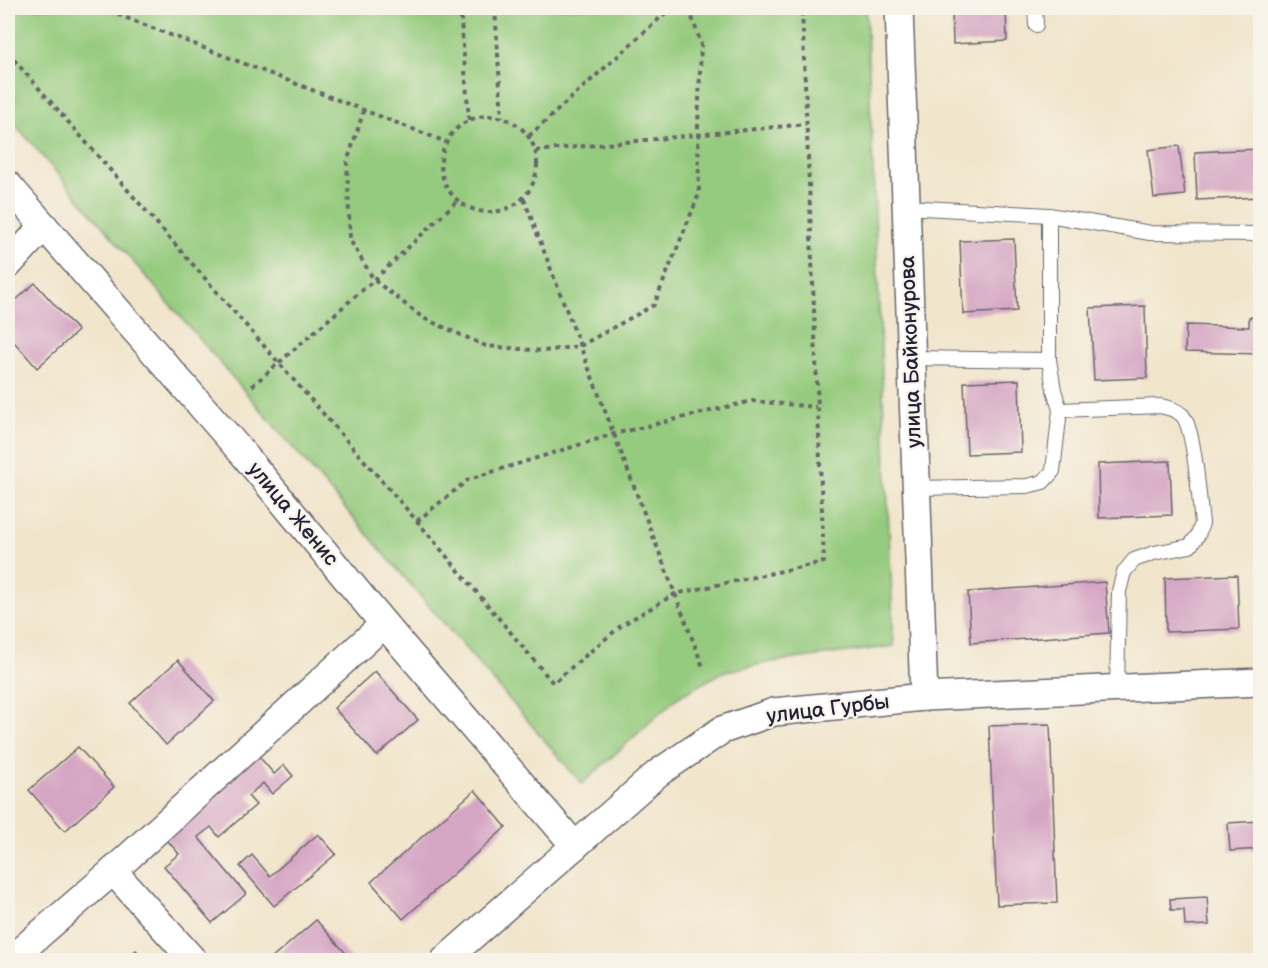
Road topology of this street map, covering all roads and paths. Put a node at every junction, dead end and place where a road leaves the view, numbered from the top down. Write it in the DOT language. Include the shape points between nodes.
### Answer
graph roads {
  1 [pos="101,8"];
  2 [pos="460,8"];
  3 [pos="495,8"];
  4 [pos="671,8"];
  5 [pos="689,8"];
  6 [pos="802,8"];
  7 [pos="899,8"];
  8 [pos="1035,8"];
  9 [pos="1036,25"];
  10 [pos="8,53"];
  11 [pos="364,110"];
  12 [pos="502,117"];
  13 [pos="469,120"];
  14 [pos="806,124"];
  15 [pos="529,136"];
  16 [pos="698,136"];
  17 [pos="446,142"];
  18 [pos="536,151"];
  19 [pos="8,185"];
  20 [pos="524,199"];
  21 [pos="457,201"];
  22 [pos="906,207"];
  23 [pos="1049,215"];
  24 [pos="44,226"];
  25 [pos="1260,234"];
  26 [pos="8,265"];
  27 [pos="374,280"];
  28 [pos="580,346"];
  29 [pos="911,358"];
  30 [pos="1049,360"];
  31 [pos="279,363"];
  32 [pos="252,386"];
  33 [pos="816,407"];
  34 [pos="1060,410"];
  35 [pos="614,434"];
  36 [pos="916,488"];
  37 [pos="417,521"];
  38 [pos="675,594"];
  39 [pos="384,624"];
  40 [pos="703,667"];
  41 [pos="1260,682"];
  42 [pos="1117,689"];
  43 [pos="924,697"];
  44 [pos="575,846"];
  45 [pos="113,871"];
  46 [pos="10,960"];
  47 [pos="193,960"];
  48 [pos="444,960"];
  1 -- 11 [label="path"];
  2 -- 13 [label="path"];
  3 -- 12 [label="path"];
  4 -- 15 [label="path"];
  5 -- 16 [label="path" via="701,44"];
  6 -- 14 [label="path"];
  7 -- 22 [label="street, улица Байконурова"];
  8 -- 9 [label="lane"];
  10 -- 31 [label="path"];
  11 -- 17 [label="path"];
  11 -- 27 [label="path" via="346,162 350,240"];
  12 -- 13 [label="path"];
  12 -- 15 [label="path"];
  13 -- 17 [label="path"];
  14 -- 16 [label="path"];
  14 -- 33 [label="path"];
  15 -- 18 [label="path"];
  16 -- 18 [label="path"];
  16 -- 28 [label="path" via="699,194 654,305"];
  17 -- 21 [label="path" via="440,158 441,175"];
  18 -- 20 [label="path" via="538,169"];
  19 -- 24 [label="street, улица Женис"];
  20 -- 21 [label="path" via="504,211 487,213 471,210"];
  20 -- 28 [label="path"];
  21 -- 27 [label="path"];
  22 -- 23 [label="lane"];
  22 -- 29 [label="street, улица Байконурова"];
  23 -- 25 [label="lane" via="1150,233"];
  23 -- 30 [label="lane"];
  24 -- 26 [label="street"];
  24 -- 39 [label="street, улица Женис" via="245,456"];
  27 -- 28 [label="path" via="423,318 486,346 544,351"];
  27 -- 31 [label="path"];
  28 -- 35 [label="path"];
  29 -- 30 [label="lane"];
  29 -- 36 [label="street, улица Байконурова"];
  30 -- 34 [label="lane"];
  31 -- 32 [label="path"];
  31 -- 37 [label="path"];
  33 -- 35 [label="path" via="752,401"];
  33 -- 38 [label="path" via="824,562"];
  34 -- 36 [label="lane" via="1053,471 1043,483"];
  34 -- 42 [label="lane" via="1160,405 1184,416 1190,432 1202,523 1190,546 1134,560 1124,572 1119,591"];
  35 -- 37 [label="path" via="469,479"];
  35 -- 38 [label="path"];
  36 -- 43 [label="street, улица Байконурова"];
  37 -- 38 [label="path" via="553,683 622,625"];
  38 -- 40 [label="path"];
  39 -- 44 [label="street, улица Женис"];
  39 -- 45 [label="street"];
  41 -- 42 [label="street, улица Гурбы"];
  42 -- 43 [label="street, улица Гурбы"];
  43 -- 44 [label="street, улица Гурбы" via="774,712 722,730 657,773"];
  44 -- 48 [label="street, улица Гурбы"];
  45 -- 46 [label="street"];
  45 -- 47 [label="street"];
}
